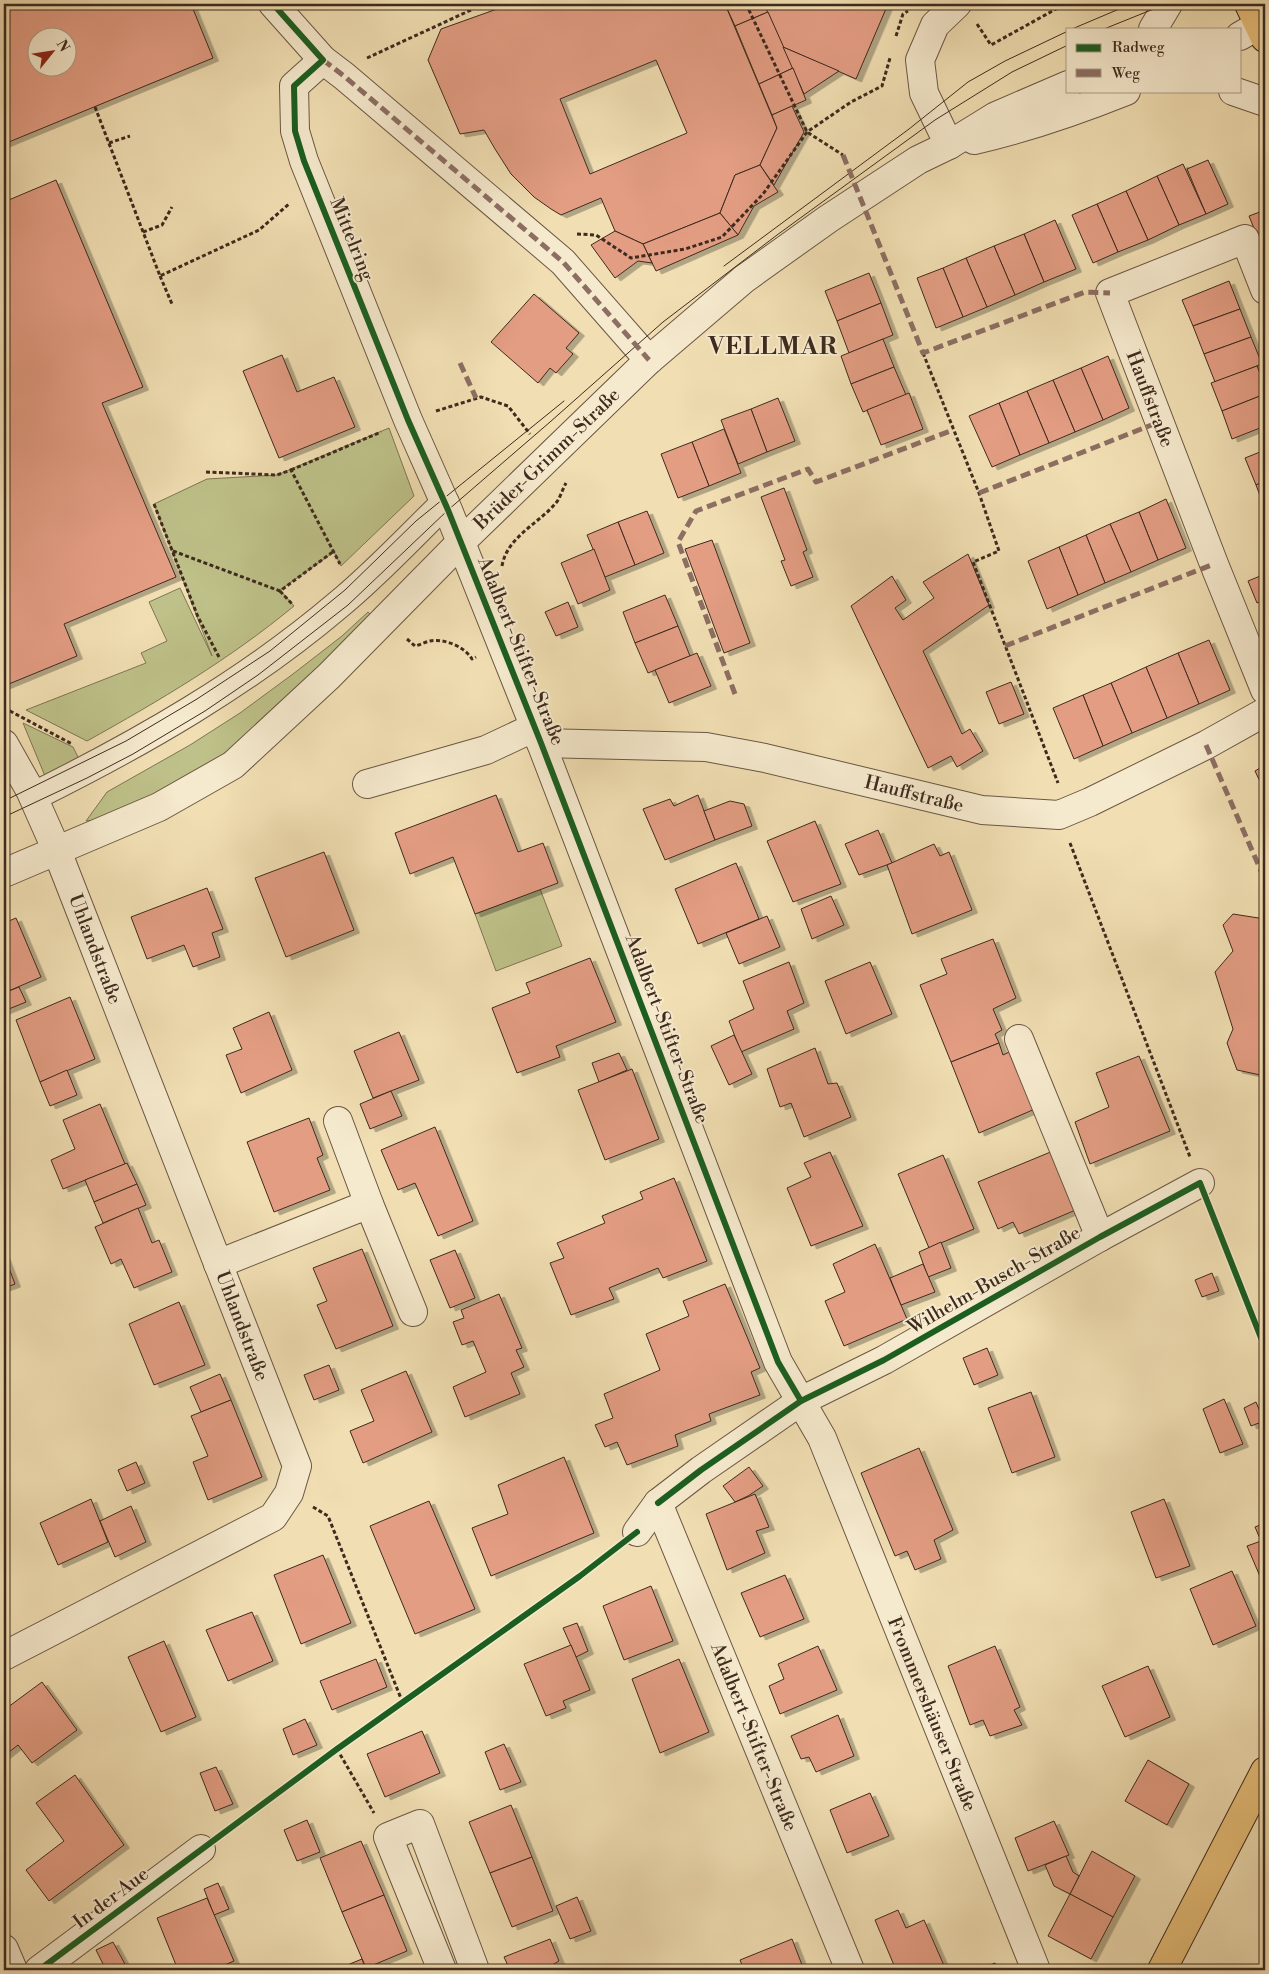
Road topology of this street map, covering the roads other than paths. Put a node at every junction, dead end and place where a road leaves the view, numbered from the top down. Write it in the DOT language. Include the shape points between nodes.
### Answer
graph roads {
  1 [pos="273,4"];
  2 [pos="1168,4"];
  3 [pos="965,11"];
  4 [pos="1154,28"];
  5 [pos="323,60"];
  6 [pos="1066,86"];
  7 [pos="1123,92"];
  8 [pos="1236,92"];
  9 [pos="1265,102"];
  10 [pos="949,145"];
  11 [pos="1265,290"];
  12 [pos="648,360"];
  13 [pos="445,503"];
  14 [pos="461,542"];
  15 [pos="1265,690"];
  16 [pos="1265,712"];
  17 [pos="538,735"];
  18 [pos="4,744"];
  19 [pos="367,784"];
  20 [pos="34,796"];
  21 [pos="56,851"];
  22 [pos="4,873"];
  23 [pos="1019,1039"];
  24 [pos="338,1120"];
  25 [pos="1200,1183"];
  26 [pos="369,1204"];
  27 [pos="1100,1237"];
  28 [pos="218,1264"];
  29 [pos="413,1312"];
  30 [pos="801,1401"];
  31 [pos="658,1503"];
  32 [pos="637,1532"];
  33 [pos="4,1656"];
  34 [pos="1265,1771"];
  35 [pos="201,1849"];
  36 [pos="4,1948"];
  37 [pos="465,1967"];
  38 [pos="13,1970"];
  39 [pos="39,1970"];
  40 [pos="442,1970"];
  41 [pos="850,1970"];
  42 [pos="1036,1970"];
  43 [pos="1162,1970"];
  1 -- 5 [label="street"];
  2 -- 4 [label="street"];
  3 -- 10 [label="street" via="935,25 920,60 924,93"];
  5 -- 12 [label="street" via="563,262"];
  5 -- 13 [label="street, Mittelring" via="294,86 296,131 304,160 408,420"];
  6 -- 10 [label="street, Brüder-Grimm-Straße" via="996,116"];
  7 -- 10 [label="street, Brüder-Grimm-Straße" via="1014,131"];
  8 -- 9 [label="street"];
  10 -- 12 [label="street, Brüder-Grimm-Straße" via="918,160 828,219 744,279"];
  11 -- 15 [label="street, Hauffstraße" via="1245,239 1110,294"];
  12 -- 14 [label="street, Brüder-Grimm-Straße"];
  13 -- 14 [label="street, Adalbert-Stifter-Straße"];
  13 -- 20 [label="street" via="338,605 264,663 129,748"];
  14 -- 17 [label="street, Adalbert-Stifter-Straße"];
  14 -- 21 [label="street, Brüder-Grimm-Straße" via="329,676 233,765 159,807"];
  16 -- 17 [label="street, Hauffstraße" via="1197,749 1059,815 982,810 706,746"];
  17 -- 19 [label="street"];
  17 -- 30 [label="street, Adalbert-Stifter-Straße" via="778,1362"];
  18 -- 20 [label="street, Uhlandstraße"];
  20 -- 21 [label="street, Uhlandstraße"];
  21 -- 22 [label="street, Brüder-Grimm-Straße"];
  21 -- 28 [label="street, Uhlandstraße"];
  23 -- 27 [label="street, Wilhelm-Busch-Straße"];
  24 -- 26 [label="street"];
  25 -- 27 [label="street, Wilhelm-Busch-Straße"];
  26 -- 28 [label="street"];
  26 -- 29 [label="street"];
  27 -- 30 [label="street, Wilhelm-Busch-Straße" via="884,1360"];
  28 -- 33 [label="street, Uhlandstraße" via="297,1466 289,1492 273,1517"];
  30 -- 31 [label="street"];
  30 -- 42 [label="street, Frommershäuser Straße" via="825,1448"];
  31 -- 32 [label="street"];
  31 -- 41 [label="street, Adalbert-Stifter-Straße"];
  34 -- 43 [label="main road"];
  35 -- 39 [label="street, In der Aue"];
  36 -- 38 [label="street"];
  37 -- 40 [label="street" via="420,1824 388,1837"];
}
